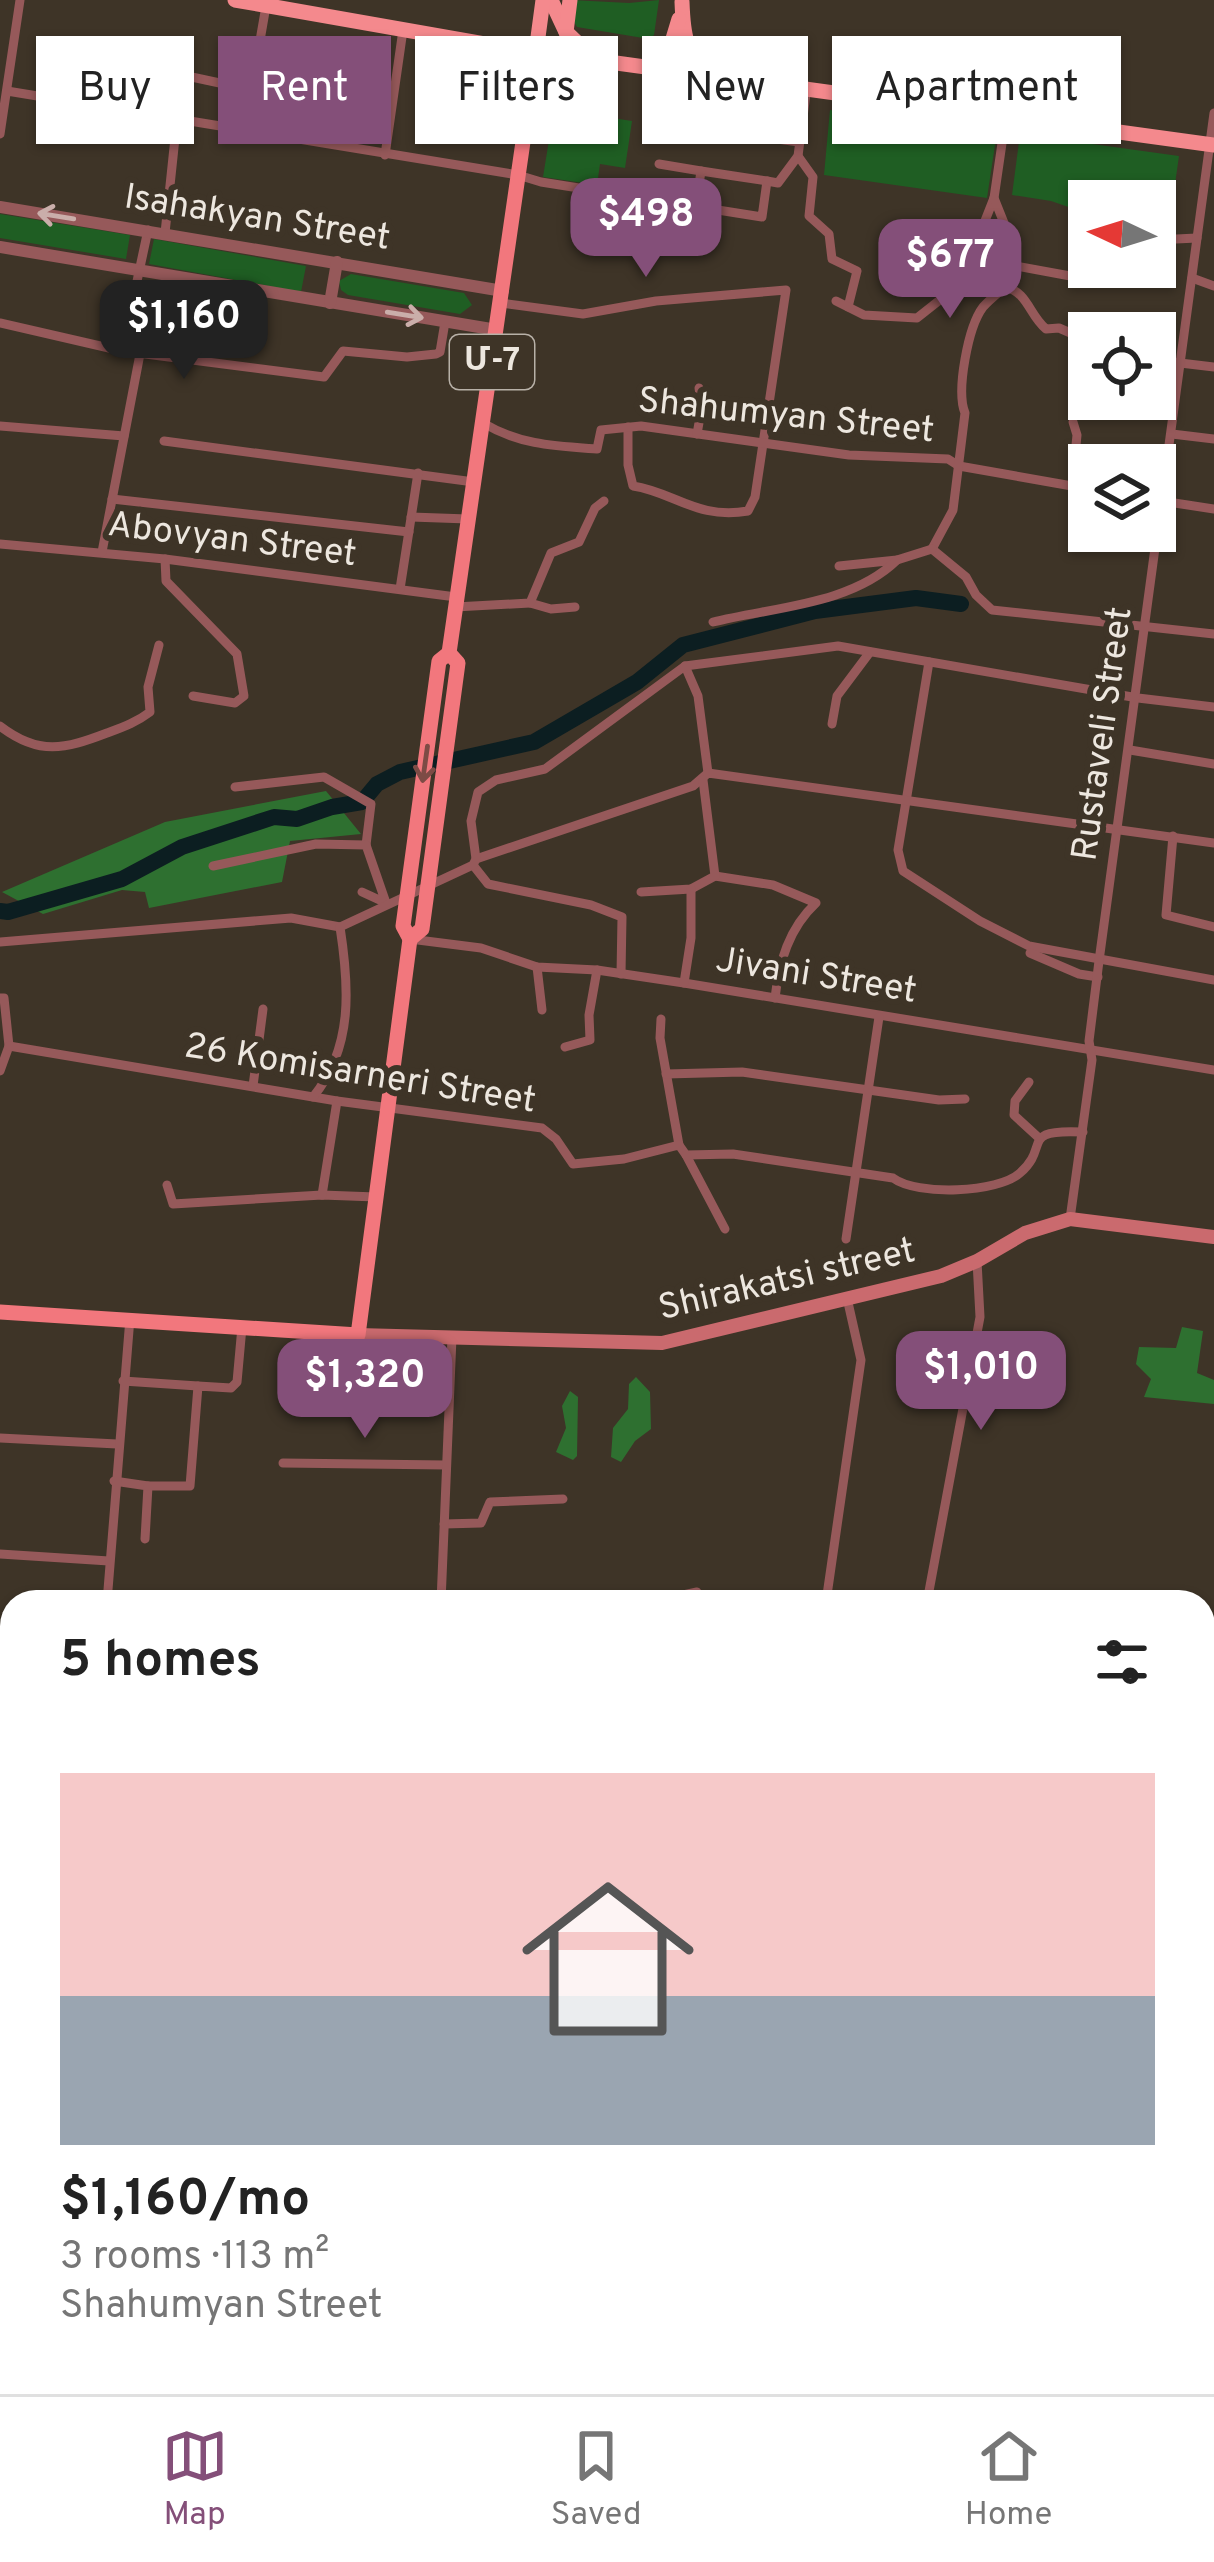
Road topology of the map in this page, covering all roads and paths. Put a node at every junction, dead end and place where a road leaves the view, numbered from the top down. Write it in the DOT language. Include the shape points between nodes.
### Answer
graph roads {
  1 [pos="20,0"];
  2 [pos="236,0"];
  3 [pos="547,0"];
  4 [pos="570,0"];
  5 [pos="682,1"];
  6 [pos="266,6"];
  7 [pos="404,30"];
  8 [pos="566,32"];
  9 [pos="261,36"];
  10 [pos="440,36"];
  11 [pos="539,36"];
  12 [pos="570,36"];
  13 [pos="675,36"];
  14 [pos="685,36"];
  15 [pos="5,85"];
  16 [pos="36,91"];
  17 [pos="1214,113"];
  18 [pos="194,122"];
  19 [pos="1121,132"];
  20 [pos="0,134"];
  21 [pos="174,144"];
  22 [pos="523,144"];
  23 [pos="800,144"];
  24 [pos="1002,144"];
  25 [pos="1212,145"];
  26 [pos="385,155"];
  27 [pos="797,157"];
  28 [pos="659,164"];
  29 [pos="701,171"];
  30 [pos="518,175"];
  31 [pos="767,181"];
  32 [pos="994,198"];
  33 [pos="696,206"];
  34 [pos="0,207"];
  35 [pos="1199,225"];
  36 [pos="1214,228"];
  37 [pos="148,230"];
  38 [pos="165,233"];
  39 [pos="1197,238"];
  40 [pos="1176,239"];
  41 [pos="0,247"];
  42 [pos="337,262"];
  43 [pos="1005,264"];
  44 [pos="140,270"];
  45 [pos="1068,276"];
  46 [pos="1192,278"];
  47 [pos="1006,286"];
  48 [pos="1214,286"];
  49 [pos="502,297"];
  50 [pos="836,301"];
  51 [pos="330,303"];
  52 [pos="848,307"];
  53 [pos="0,322"];
  54 [pos="445,322"];
  55 [pos="497,330"];
  56 [pos="1068,332"];
  57 [pos="122,351"];
  58 [pos="140,354"];
  59 [pos="1176,362"];
  60 [pos="1181,363"];
  61 [pos="1214,367"];
  62 [pos="699,388"];
  63 [pos="1073,422"];
  64 [pos="483,424"];
  65 [pos="0,426"];
  66 [pos="628,427"];
  67 [pos="697,434"];
  68 [pos="1172,434"];
  69 [pos="124,436"];
  70 [pos="1214,439"];
  71 [pos="164,441"];
  72 [pos="763,444"];
  73 [pos="1076,444"];
  74 [pos="1170,444"];
  75 [pos="959,466"];
  76 [pos="418,473"];
  77 [pos="474,482"];
  78 [pos="1068,485"];
  79 [pos="112,499"];
  80 [pos="604,501"];
  81 [pos="1176,503"];
  82 [pos="1214,509"];
  83 [pos="411,517"];
  84 [pos="468,519"];
  85 [pos="409,532"];
  86 [pos="0,544"];
  87 [pos="932,549"];
  88 [pos="102,552"];
  89 [pos="1154,552"];
  90 [pos="165,559"];
  91 [pos="897,560"];
  92 [pos="839,566"];
  93 [pos="400,589"];
  94 [pos="456,602"];
  95 [pos="530,603"];
  96 [pos="575,608"];
  97 [pos="713,622"];
  98 [pos="1147,627"];
  99 [pos="1214,634"];
  100 [pos="159,646"];
  101 [pos="870,652"];
  102 [pos="929,662"];
  103 [pos="685,666"];
  104 [pos="193,696"];
  105 [pos="1138,698"];
  106 [pos="1214,707"];
  107 [pos="832,724"];
  108 [pos="0,726"];
  109 [pos="1130,750"];
  110 [pos="1214,764"];
  111 [pos="706,777"];
  112 [pos="236,788"];
  113 [pos="908,799"];
  114 [pos="1117,828"];
  115 [pos="1172,836"];
  116 [pos="1214,842"];
  117 [pos="366,845"];
  118 [pos="474,862"];
  119 [pos="213,866"];
  120 [pos="715,877"];
  121 [pos="691,889"];
  122 [pos="362,892"];
  123 [pos="640,892"];
  124 [pos="386,903"];
  125 [pos="340,927"];
  126 [pos="1214,928"];
  127 [pos="410,940"];
  128 [pos="0,942"];
  129 [pos="1030,953"];
  130 [pos="1099,962"];
  131 [pos="537,967"];
  132 [pos="597,970"];
  133 [pos="621,974"];
  134 [pos="1098,977"];
  135 [pos="1214,980"];
  136 [pos="684,983"];
  137 [pos="0,998"];
  138 [pos="775,998"];
  139 [pos="263,1010"];
  140 [pos="542,1010"];
  141 [pos="879,1017"];
  142 [pos="661,1019"];
  143 [pos="9,1046"];
  144 [pos="565,1047"];
  145 [pos="1089,1050"];
  146 [pos="0,1069"];
  147 [pos="1214,1070"];
  148 [pos="665,1074"];
  149 [pos="1029,1082"];
  150 [pos="253,1086"];
  151 [pos="865,1091"];
  152 [pos="313,1096"];
  153 [pos="965,1099"];
  154 [pos="337,1101"];
  155 [pos="388,1108"];
  156 [pos="1083,1132"];
  157 [pos="1040,1138"];
  158 [pos="682,1150"];
  159 [pos="853,1172"];
  160 [pos="167,1185"];
  161 [pos="322,1195"];
  162 [pos="376,1197"];
  163 [pos="1070,1219"];
  164 [pos="725,1229"];
  165 [pos="1214,1237"];
  166 [pos="845,1239"];
  167 [pos="977,1261"];
  168 [pos="848,1298"];
  169 [pos="0,1312"];
  170 [pos="130,1318"];
  171 [pos="242,1328"];
  172 [pos="358,1335"];
  173 [pos="452,1337"];
  174 [pos="123,1382"];
  175 [pos="198,1386"];
  176 [pos="0,1438"];
  177 [pos="117,1444"];
  178 [pos="283,1463"];
  179 [pos="446,1465"];
  180 [pos="114,1481"];
  181 [pos="148,1486"];
  182 [pos="563,1499"];
  183 [pos="444,1524"];
  184 [pos="145,1539"];
  185 [pos="0,1554"];
  186 [pos="109,1561"];
  187 [pos="108,1590"];
  188 [pos="441,1590"];
  189 [pos="828,1590"];
  190 [pos="929,1590"];
  1 -- 15 [label="street"];
  2 -- 6 [label="highway"];
  3 -- 8 [label="highway"];
  3 -- 11 [label="highway"];
  4 -- 8 [label="highway"];
  5 -- 13 [label="highway"];
  5 -- 14 [label="highway"];
  6 -- 7 [label="highway"];
  6 -- 9 [label="street"];
  7 -- 10 [label="highway"];
  7 -- 26 [label="street"];
  8 -- 12 [label="highway"];
  15 -- 16 [label="street"];
  15 -- 20 [label="street"];
  17 -- 25 [label="street, Rustaveli Street"];
  18 -- 26 [label="street"];
  19 -- 25 [label="highway"];
  21 -- 38 [label="street"];
  22 -- 30 [label="main road, Մ-7"];
  23 -- 27 [label="street"];
  24 -- 32 [label="street"];
  25 -- 35 [label="street, Rustaveli Street"];
  26 -- 30 [label="street"];
  27 -- 31 [label="street" via="778,183"];
  27 -- 52 [label="street" via="813,177 809,216 829,234 832,259 857,271"];
  28 -- 29 [label="street"];
  29 -- 31 [label="street"];
  29 -- 33 [label="street"];
  30 -- 33 [label="street"];
  30 -- 49 [label="main road, Մ-7"];
  31 -- 33 [label="street" via="762,217"];
  32 -- 43 [label="street" via="1006,228"];
  32 -- 52 [label="street" via="960,284 917,318"];
  37 -- 34 [label="street, Isahakyan Street, one-way"];
  35 -- 36 [label="street"];
  35 -- 39 [label="street, Rustaveli Street"];
  37 -- 38 [label="street, Isahakyan Street"];
  37 -- 44 [label="street"];
  38 -- 42 [label="street, Isahakyan Street"];
  39 -- 40 [label="street"];
  39 -- 46 [label="street, Rustaveli Street"];
  41 -- 44 [label="street, Isahakyan Street"];
  42 -- 49 [label="street, Isahakyan Street"];
  42 -- 51 [label="street"];
  43 -- 45 [label="street"];
  43 -- 47 [label="street"];
  44 -- 51 [label="street, Isahakyan Street"];
  44 -- 57 [label="street"];
  46 -- 48 [label="street"];
  46 -- 60 [label="street, Rustaveli Street"];
  47 -- 56 [label="street" via="1023,295 1046,329"];
  47 -- 75 [label="street" via="970,333"];
  49 -- 55 [label="main road, Մ-7"];
  49 -- 72 [label="street" via="583,314 787,290"];
  50 -- 52 [label="street"];
  51 -- 54 [label="street, Isahakyan Street, one-way"];
  53 -- 57 [label="street"];
  54 -- 55 [label="street, Isahakyan Street"];
  54 -- 58 [label="street" via="440,352 340,352 324,377"];
  55 -- 64 [label="main road, Մ-7"];
  57 -- 58 [label="street"];
  58 -- 69 [label="street"];
  59 -- 60 [label="street"];
  60 -- 61 [label="street"];
  60 -- 68 [label="street, Rustaveli Street"];
  62 -- 67 [label="street"];
  63 -- 73 [label="street"];
  64 -- 66 [label="street, Shahumyan Street" via="511,440 597,449 601,430"];
  64 -- 77 [label="main road, Մ-7"];
  65 -- 69 [label="street"];
  66 -- 67 [label="street, Shahumyan Street"];
  66 -- 72 [label="street" via="632,486 723,515 748,511"];
  67 -- 72 [label="street, Shahumyan Street"];
  68 -- 70 [label="street"];
  68 -- 74 [label="street, Rustaveli Street"];
  69 -- 79 [label="street"];
  71 -- 76 [label="street"];
  72 -- 75 [label="street, Shahumyan Street"];
  75 -- 78 [label="street, Shahumyan Street"];
  75 -- 87 [label="street" via="952,510"];
  76 -- 77 [label="street"];
  76 -- 83 [label="street"];
  77 -- 84 [label="main road, Մ-7"];
  79 -- 85 [label="street"];
  79 -- 88 [label="street"];
  80 -- 95 [label="street" via="579,542 551,553"];
  81 -- 82 [label="street"];
  83 -- 84 [label="street"];
  83 -- 85 [label="street"];
  84 -- 94 [label="main road, Մ-7"];
  85 -- 93 [label="street"];
  86 -- 88 [label="street, Abovyan Street"];
  87 -- 91 [label="street"];
  87 -- 98 [label="street" via="992,610"];
  88 -- 90 [label="street, Abovyan Street"];
  89 -- 98 [label="street, Rustaveli Street"];
  90 -- 93 [label="street, Abovyan Street"];
  90 -- 104 [label="street" via="166,580 237,654 244,679 235,703"];
  91 -- 92 [label="street"];
  91 -- 97 [label="street" via="832,597"];
  93 -- 94 [label="street, Abovyan Street"];
  94 -- 95 [label="street, Abovyan Street"];
  94 -- 127 [label="main road, Մ-7, bridge" via="449,653 458,663 422,929"];
  95 -- 96 [label="street, Abovyan Street"];
  98 -- 99 [label="street"];
  98 -- 105 [label="street, Rustaveli Street"];
  100 -- 108 [label="street" via="150,712 138,722 66,748 47,748"];
  101 -- 102 [label="street"];
  101 -- 103 [label="street" via="838,646"];
  101 -- 107 [label="street" via="837,696"];
  102 -- 105 [label="street"];
  102 -- 113 [label="street"];
  103 -- 111 [label="street" via="698,696"];
  103 -- 118 [label="street" via="545,769 496,779 478,792"];
  105 -- 106 [label="street"];
  105 -- 109 [label="street, Rustaveli Street"];
  109 -- 110 [label="street"];
  109 -- 114 [label="street, Rustaveli Street"];
  111 -- 113 [label="street"];
  111 -- 118 [label="street"];
  111 -- 120 [label="street"];
  112 -- 117 [label="street" via="324,777 371,804"];
  113 -- 114 [label="street"];
  113 -- 130 [label="street" via="899,864 910,878 1029,946"];
  114 -- 115 [label="street"];
  114 -- 130 [label="street, Rustaveli Street"];
  115 -- 116 [label="street"];
  115 -- 126 [label="street" via="1166,915"];
  117 -- 119 [label="street" via="316,844"];
  117 -- 124 [label="street"];
  118 -- 124 [label="street"];
  118 -- 133 [label="street" via="488,884 622,916"];
  120 -- 121 [label="street"];
  120 -- 138 [label="street" via="772,885 816,903 799,919"];
  121 -- 123 [label="street"];
  121 -- 136 [label="street"];
  122 -- 124 [label="street"];
  124 -- 125 [label="street"];
  125 -- 128 [label="street" via="291,918"];
  125 -- 152 [label="street" via="346,1019"];
  127 -- 131 [label="street, Jivani Street" via="481,948"];
  127 -- 155 [label="main road, Մ-7"];
  129 -- 134 [label="street"];
  130 -- 134 [label="street, Rustaveli Street"];
  130 -- 135 [label="street"];
  131 -- 132 [label="street, Jivani Street"];
  131 -- 140 [label="street"];
  132 -- 133 [label="street, Jivani Street"];
  132 -- 144 [label="street" via="590,1040"];
  133 -- 136 [label="street, Jivani Street"];
  134 -- 145 [label="street, Rustaveli Street"];
  136 -- 138 [label="street, Jivani Street"];
  137 -- 143 [label="street"];
  138 -- 141 [label="street, Jivani Street"];
  139 -- 150 [label="street"];
  141 -- 145 [label="street, Jivani Street"];
  141 -- 151 [label="street"];
  142 -- 148 [label="street"];
  143 -- 146 [label="street"];
  143 -- 150 [label="street, 26 Komisarneri Street"];
  145 -- 147 [label="street, Jivani Street"];
  145 -- 156 [label="street, Rustaveli Street"];
  148 -- 151 [label="street" via="742,1072"];
  148 -- 158 [label="street"];
  149 -- 157 [label="street" via="1014,1114"];
  150 -- 152 [label="street, 26 Komisarneri Street"];
  151 -- 153 [label="street"];
  151 -- 159 [label="street"];
  152 -- 154 [label="street, 26 Komisarneri Street"];
  154 -- 155 [label="street, 26 Komisarneri Street"];
  154 -- 161 [label="street"];
  155 -- 158 [label="street, 26 Komisarneri Street" via="542,1128 573,1163"];
  155 -- 162 [label="main road, Մ-7"];
  156 -- 157 [label="street"];
  156 -- 163 [label="street, Rustaveli Street"];
  157 -- 159 [label="street, 26 Komisarneri Street" via="1010,1179 943,1193"];
  158 -- 159 [label="street, 26 Komisarneri Street"];
  158 -- 164 [label="street"];
  159 -- 166 [label="street"];
  160 -- 161 [label="street" via="173,1204"];
  161 -- 162 [label="street"];
  162 -- 172 [label="main road, Մ-7"];
  163 -- 165 [label="main road, Shirakatsi street"];
  163 -- 167 [label="main road, Shirakatsi street"];
  167 -- 168 [label="main road, Shirakatsi street"];
  167 -- 190 [label="street" via="980,1317"];
  168 -- 173 [label="main road, Shirakatsi street" via="662,1343"];
  168 -- 189 [label="street" via="861,1360"];
  169 -- 170 [label="main road, Shirakatsi street"];
  170 -- 171 [label="main road, Shirakatsi street"];
  170 -- 174 [label="street"];
  171 -- 172 [label="main road, Shirakatsi street"];
  171 -- 175 [label="street" via="237,1382"];
  172 -- 173 [label="main road, Shirakatsi street"];
  173 -- 179 [label="street"];
  174 -- 175 [label="street"];
  174 -- 177 [label="street"];
  175 -- 181 [label="street" via="190,1486"];
  176 -- 177 [label="street"];
  177 -- 180 [label="street"];
  178 -- 179 [label="street"];
  179 -- 183 [label="street"];
  180 -- 181 [label="street"];
  180 -- 186 [label="street"];
  181 -- 184 [label="street"];
  182 -- 183 [label="street" via="490,1502 481,1523"];
  183 -- 188 [label="street"];
  185 -- 186 [label="street"];
  186 -- 187 [label="street"];
}
